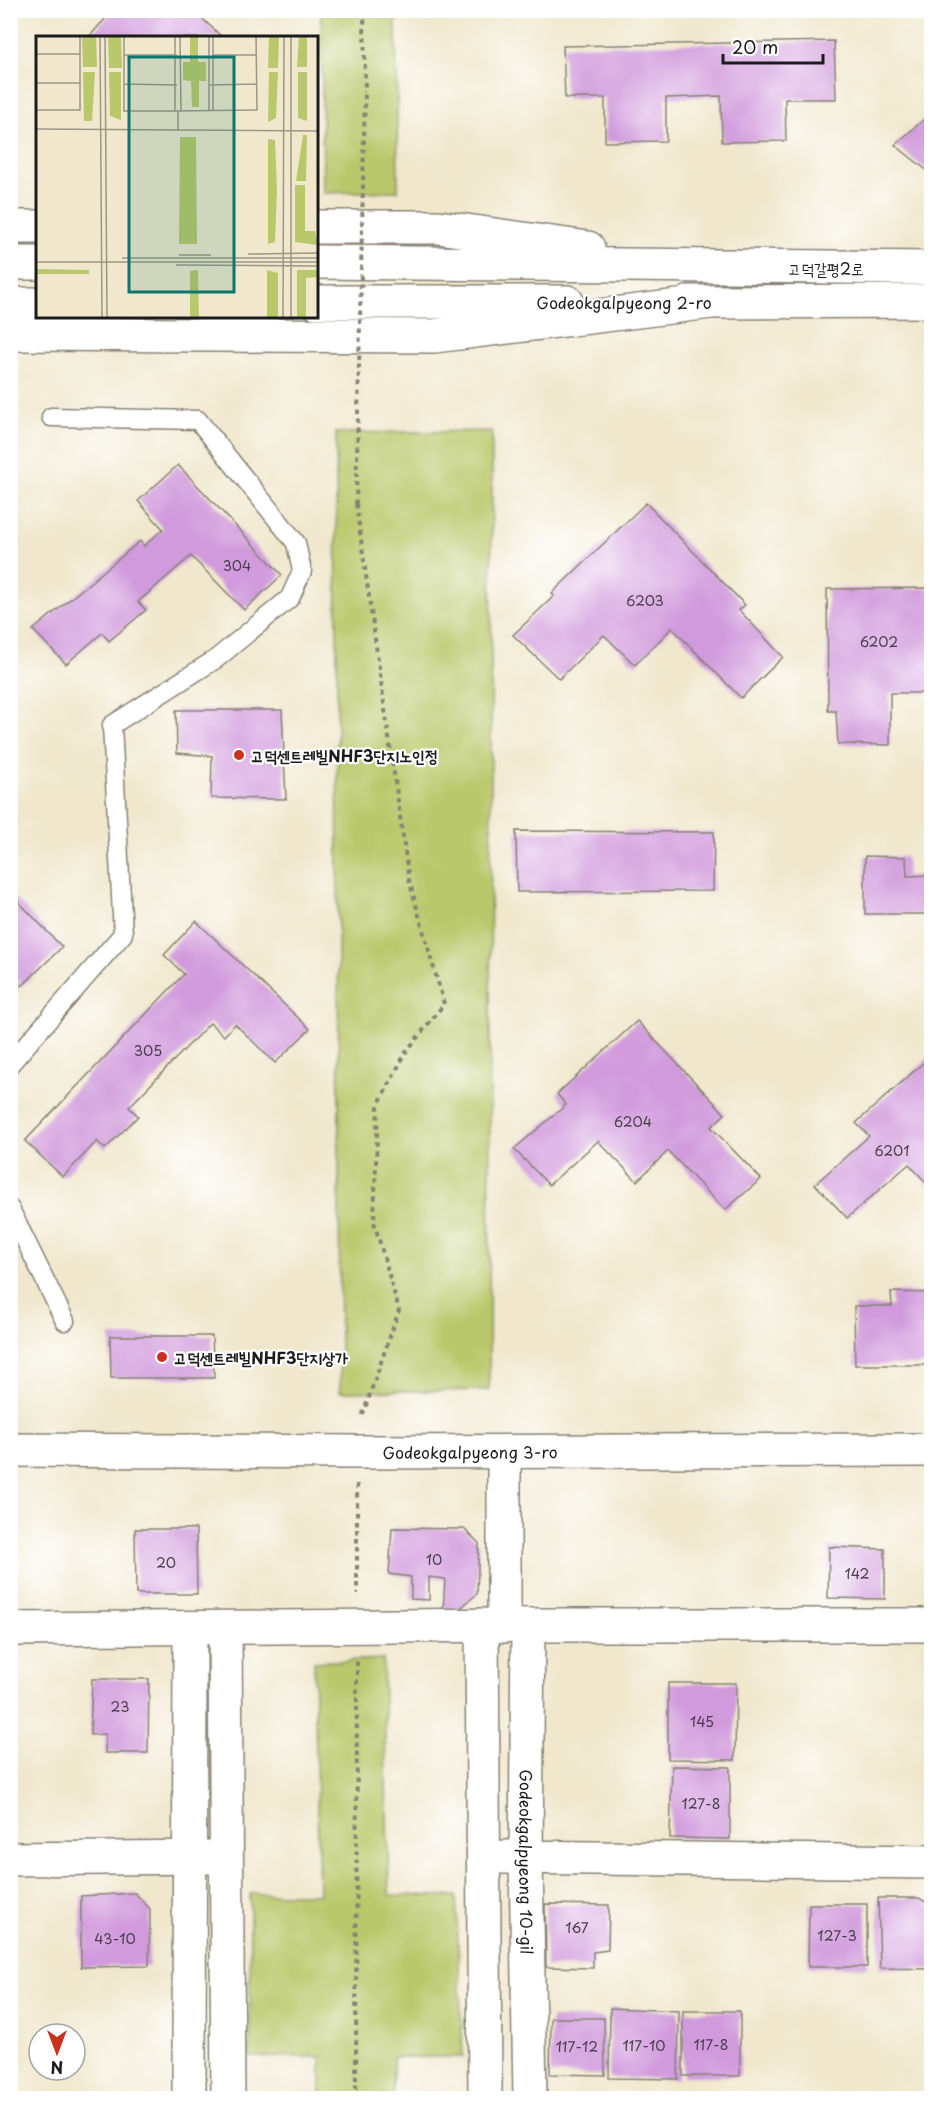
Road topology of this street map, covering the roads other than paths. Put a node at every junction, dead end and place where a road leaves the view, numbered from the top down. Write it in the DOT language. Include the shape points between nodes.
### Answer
graph roads {
  1 [pos="10,227"];
  2 [pos="36,227"];
  3 [pos="318,227"];
  4 [pos="318,262"];
  5 [pos="10,263"];
  6 [pos="36,263"];
  7 [pos="720,267"];
  8 [pos="932,268"];
  9 [pos="932,301"];
  10 [pos="318,302"];
  11 [pos="711,302"];
  12 [pos="10,304"];
  13 [pos="36,304"];
  14 [pos="10,334"];
  15 [pos="51,417"];
  16 [pos="10,1064"];
  17 [pos="10,1209"];
  18 [pos="66,1321"];
  19 [pos="10,1450"];
  20 [pos="932,1450"];
  21 [pos="504,1452"];
  22 [pos="505,1625"];
  23 [pos="932,1625"];
  24 [pos="190,1628"];
  25 [pos="225,1628"];
  26 [pos="10,1629"];
  27 [pos="189,1857"];
  28 [pos="226,1857"];
  29 [pos="485,1857"];
  30 [pos="526,1857"];
  31 [pos="10,1858"];
  32 [pos="932,1862"];
  33 [pos="189,2098"];
  34 [pos="228,2098"];
  35 [pos="485,2098"];
  36 [pos="530,2098"];
  1 -- 2 [label="street"];
  3 -- 7 [label="street" via="438,227"];
  4 -- 7 [label="street"];
  5 -- 6 [label="street"];
  7 -- 8 [label="street, 고덕갈평2로"];
  9 -- 11 [label="street, Godeokgalpyeong 2-ro"];
  10 -- 11 [label="street, Godeokgalpyeong 2-ro"];
  11 -- 14 [label="street" via="434,336"];
  12 -- 13 [label="street"];
  15 -- 16 [label="lane" via="198,420 296,543 302,571 290,598 216,659 112,725 123,934"];
  17 -- 18 [label="lane"];
  19 -- 21 [label="street, Godeokgalpyeong 3-ro"];
  20 -- 21 [label="street, Godeokgalpyeong 3-ro"];
  21 -- 22 [label="street, Godeokgalpyeong 10-gil"];
  22 -- 23 [label="street"];
  22 -- 25 [label="street"];
  22 -- 29 [label="street, Godeokgalpyeong 10-gil"];
  22 -- 30 [label="street, Godeokgalpyeong 10-gil"];
  24 -- 25 [label="street"];
  24 -- 26 [label="street"];
  24 -- 27 [label="street"];
  25 -- 28 [label="street"];
  27 -- 28 [label="street"];
  27 -- 31 [label="street"];
  27 -- 33 [label="street"];
  28 -- 34 [label="street"];
  29 -- 30 [label="street"];
  29 -- 35 [label="street, Godeokgalpyeong 10-gil"];
  30 -- 32 [label="street"];
  30 -- 36 [label="street, Godeokgalpyeong 10-gil"];
}
